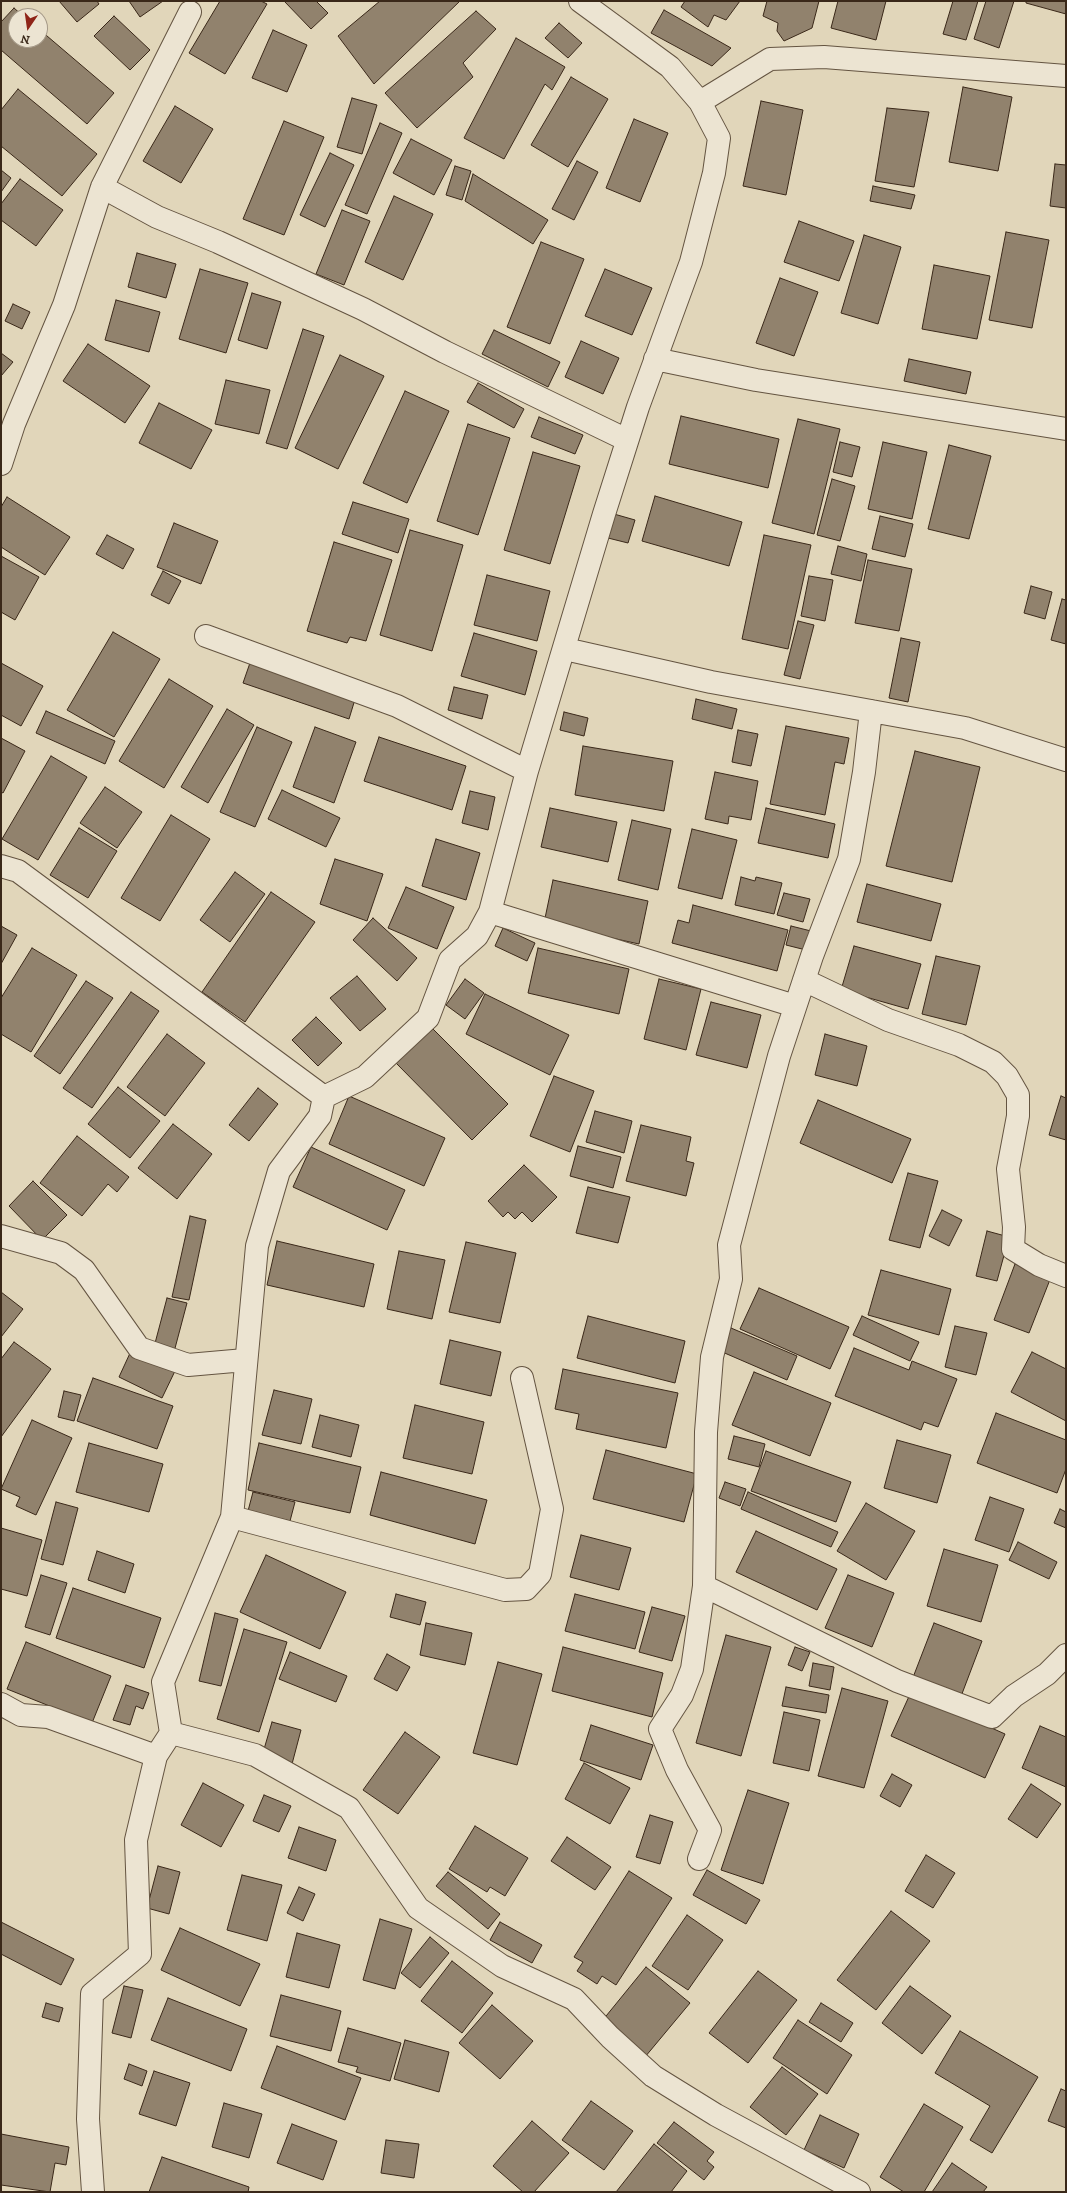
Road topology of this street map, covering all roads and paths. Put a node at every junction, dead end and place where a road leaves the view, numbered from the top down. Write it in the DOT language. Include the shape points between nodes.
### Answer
graph roads {
  1 [pos="580,1"];
  2 [pos="190,12"];
  3 [pos="1066,76"];
  4 [pos="700,102"];
  5 [pos="102,187"];
  6 [pos="655,359"];
  7 [pos="1066,429"];
  8 [pos="627,440"];
  9 [pos="1,464"];
  10 [pos="206,636"];
  11 [pos="565,649"];
  12 [pos="871,711"];
  13 [pos="1066,760"];
  14 [pos="527,771"];
  15 [pos="1,866"];
  16 [pos="490,912"];
  17 [pos="804,980"];
  18 [pos="795,1006"];
  19 [pos="324,1097"];
  20 [pos="1,1236"];
  21 [pos="1066,1276"];
  22 [pos="245,1360"];
  23 [pos="522,1378"];
  24 [pos="232,1517"];
  25 [pos="704,1586"];
  26 [pos="1066,1655"];
  27 [pos="1,1704"];
  28 [pos="171,1733"];
  29 [pos="156,1756"];
  30 [pos="699,1859"];
  31 [pos="93,2192"];
  32 [pos="858,2192"];
  1 -- 4 [label="street" via="670,67"];
  2 -- 5 [label="street"];
  3 -- 4 [label="street" via="824,57 770,59"];
  4 -- 6 [label="street" via="719,138 714,173 691,262"];
  5 -- 8 [label="street" via="157,217 218,242 363,309 445,352"];
  5 -- 9 [label="street" via="64,305 14,424"];
  6 -- 7 [label="street" via="756,380"];
  6 -- 8 [label="street"];
  8 -- 11 [label="street"];
  10 -- 14 [label="street" via="398,706"];
  11 -- 12 [label="street" via="711,682"];
  11 -- 14 [label="street"];
  12 -- 13 [label="street" via="965,728"];
  12 -- 17 [label="street" via="864,772 849,859"];
  14 -- 16 [label="street"];
  15 -- 19 [label="street" via="18,871"];
  16 -- 18 [label="street"];
  16 -- 19 [label="street" via="476,936 450,960 428,1018 365,1076"];
  17 -- 18 [label="street"];
  17 -- 21 [label="street" via="888,1020 959,1045 993,1062 1007,1076 1018,1095 1018,1116 1008,1169 1014,1227 1012,1250"];
  18 -- 25 [label="street" via="779,1056 729,1245 731,1279 712,1357 706,1432"];
  19 -- 22 [label="street" via="320,1116 279,1171 257,1246"];
  20 -- 22 [label="street" via="62,1253 84,1270 139,1348 188,1365"];
  22 -- 24 [label="street"];
  23 -- 24 [label="street" via="552,1509 540,1574 526,1589 505,1590"];
  24 -- 28 [label="street" via="163,1682"];
  25 -- 26 [label="street" via="897,1681 992,1717 1014,1696 1047,1674"];
  25 -- 30 [label="street" via="692,1669 682,1695 660,1729 677,1770 710,1830"];
  27 -- 29 [label="street" via="22,1715 48,1717"];
  28 -- 29 [label="street"];
  28 -- 32 [label="street" via="255,1755 349,1808 418,1908 502,1966 574,1998 610,2037 652,2076 716,2115"];
  29 -- 31 [label="street" via="136,1840 140,1954 92,1994 88,2119"];
}
